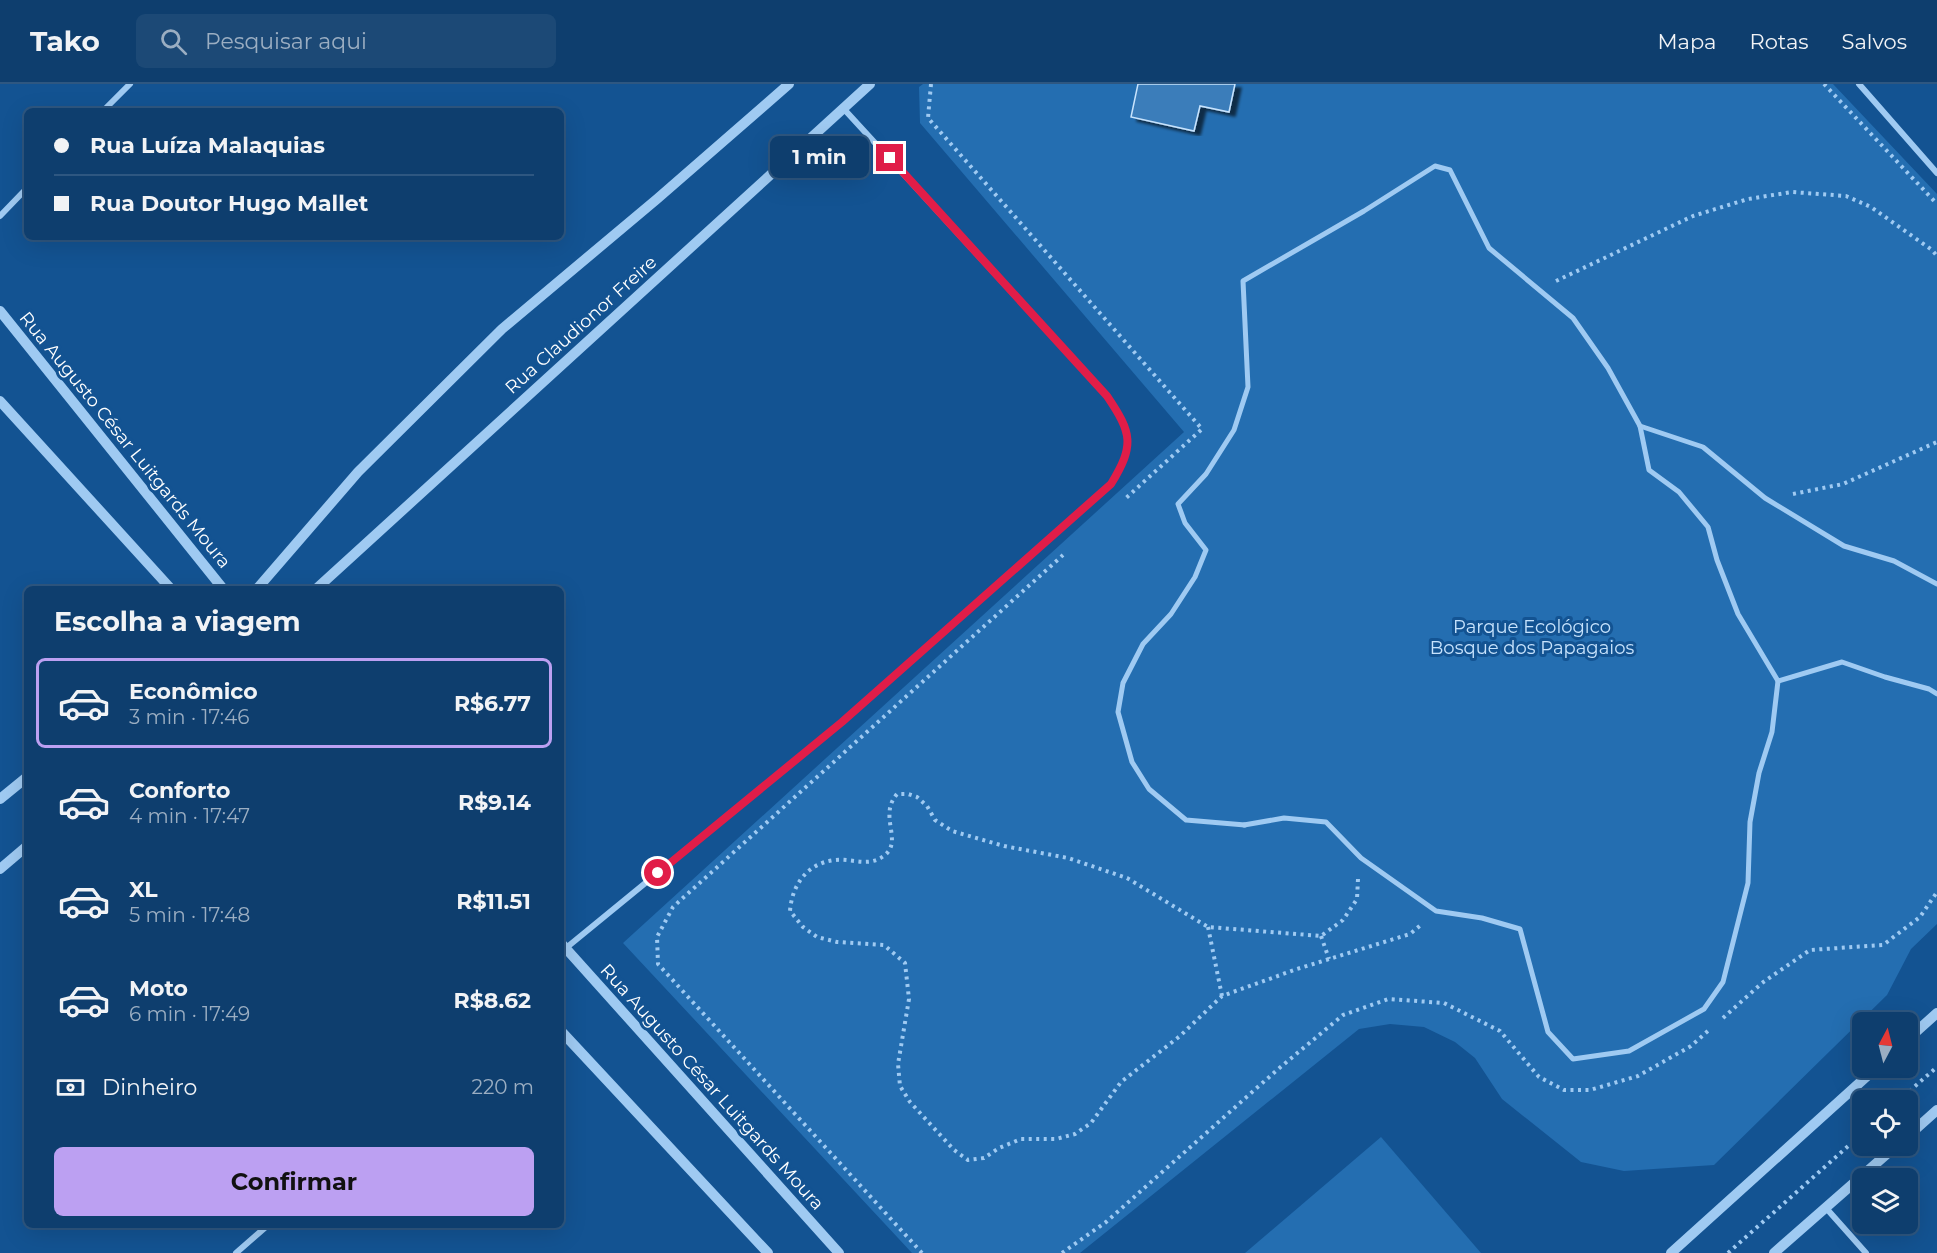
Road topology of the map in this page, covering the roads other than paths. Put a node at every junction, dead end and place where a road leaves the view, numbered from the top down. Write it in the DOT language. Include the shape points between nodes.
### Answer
graph roads {
  1 [pos="130,84"];
  2 [pos="789,84"];
  3 [pos="870,84"];
  4 [pos="1859,84"];
  5 [pos="106,108"];
  6 [pos="843,108"];
  7 [pos="1937,173"];
  8 [pos="24,191"];
  9 [pos="0,216"];
  10 [pos="0,311"];
  11 [pos="0,401"];
  12 [pos="1640,426"];
  13 [pos="1937,584"];
  14 [pos="168,586"];
  15 [pos="221,586"];
  16 [pos="259,586"];
  17 [pos="319,586"];
  18 [pos="1778,681"];
  19 [pos="1937,694"];
  20 [pos="24,779"];
  21 [pos="0,799"];
  22 [pos="1212,825"];
  23 [pos="1245,825"];
  24 [pos="24,849"];
  25 [pos="0,869"];
  26 [pos="564,945"];
  27 [pos="564,947"];
  28 [pos="1937,1012"];
  29 [pos="1918,1030"];
  30 [pos="564,1034"];
  31 [pos="1865,1078"];
  32 [pos="1937,1110"];
  33 [pos="1918,1127"];
  34 [pos="1885,1156"];
  35 [pos="1826,1208"];
  36 [pos="265,1228"];
  37 [pos="236,1253"];
  38 [pos="768,1253"];
  39 [pos="839,1253"];
  40 [pos="1671,1253"];
  41 [pos="1774,1253"];
  42 [pos="1866,1253"];
  1 -- 5 [label="street"];
  2 -- 16 [label="street" via="502,329 358,472"];
  3 -- 6 [label="street, Rua Claudionor Freire"];
  4 -- 7 [label="street"];
  6 -- 17 [label="street, Rua Claudionor Freire"];
  6 -- 26 [label="street" via="1107,396 1128,434 1123,464 1111,484 842,722"];
  8 -- 9 [label="street"];
  10 -- 15 [label="street, Rua Augusto César Luitgards Moura"];
  11 -- 14 [label="street"];
  12 -- 13 [label="street" via="1703,447 1765,498 1844,546 1894,561"];
  12 -- 18 [label="street" via="1649,470 1679,492 1708,527 1738,614"];
  12 -- 23 [label="street" via="1608,368 1573,318 1489,248 1450,170 1435,166 1243,281 1248,387 1234,430 1206,474 1178,504 1185,524 1206,550 1195,577 1171,614 1143,644 1123,683 1118,712 1132,762 1149,789 1186,820"];
  18 -- 19 [label="street" via="1842,662"];
  18 -- 23 [label="street" via="1772,732 1750,822 1748,883 1723,982 1704,1009 1629,1051 1573,1059 1548,1032 1520,929 1436,911 1360,858 1326,822 1284,818"];
  20 -- 21 [label="street"];
  22 -- 23 [label="street"];
  24 -- 25 [label="street"];
  27 -- 39 [label="street, Rua Augusto César Luitgards Moura"];
  28 -- 29 [label="street"];
  30 -- 38 [label="street"];
  31 -- 40 [label="street"];
  32 -- 33 [label="street"];
  34 -- 35 [label="street"];
  35 -- 41 [label="street"];
  35 -- 42 [label="street"];
  36 -- 37 [label="street"];
}
